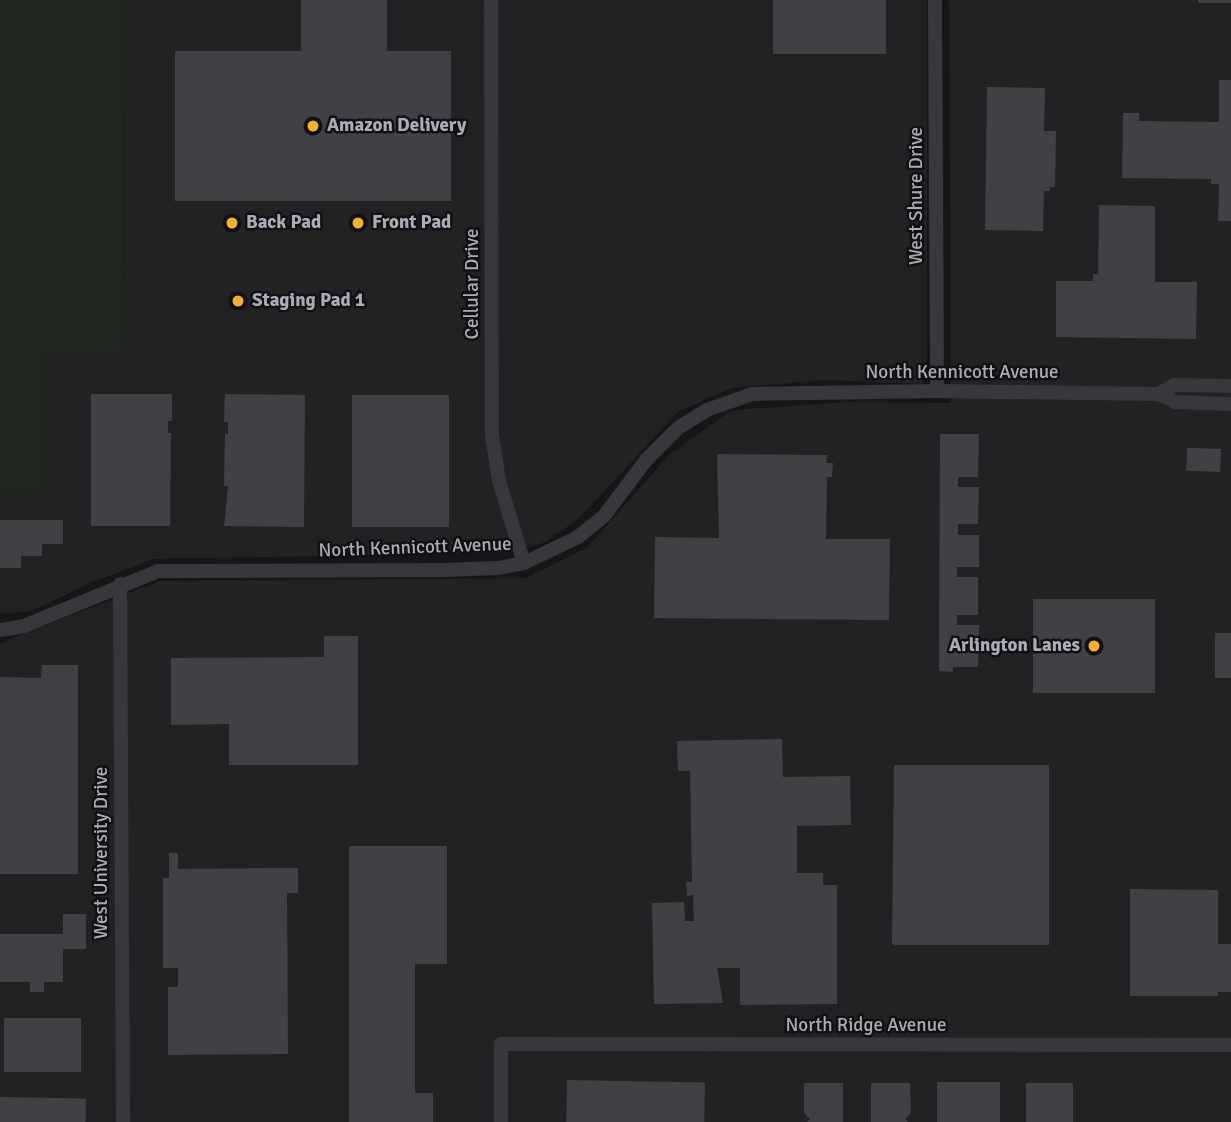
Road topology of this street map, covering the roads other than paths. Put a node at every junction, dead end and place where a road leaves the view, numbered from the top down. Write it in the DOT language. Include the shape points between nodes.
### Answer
graph roads {
  1 [pos="491,0"];
  2 [pos="935,0"];
  3 [pos="1231,386"];
  4 [pos="937,391"];
  5 [pos="1158,394"];
  6 [pos="1231,404"];
  7 [pos="524,563"];
  8 [pos="120,584"];
  9 [pos="0,630"];
  10 [pos="1231,1045"];
  11 [pos="123,1122"];
  12 [pos="501,1122"];
  1 -- 7 [label="street, Cellular Drive" via="492,435 499,481"];
  2 -- 4 [label="street, West Shure Drive"];
  3 -- 5 [label="street, North Kennicott Avenue" via="1174,386"];
  4 -- 5 [label="street, North Kennicott Avenue"];
  4 -- 7 [label="street, North Kennicott Avenue" via="770,392 719,405 668,435 610,509 583,533"];
  5 -- 6 [label="street, North Kennicott Avenue" via="1175,402"];
  7 -- 8 [label="street, North Kennicott Avenue" via="443,570 158,571"];
  8 -- 9 [label="street, North Kennicott Avenue" via="24,626"];
  8 -- 11 [label="street, West University Drive"];
  10 -- 12 [label="street, North Ridge Avenue" via="501,1044"];
}
